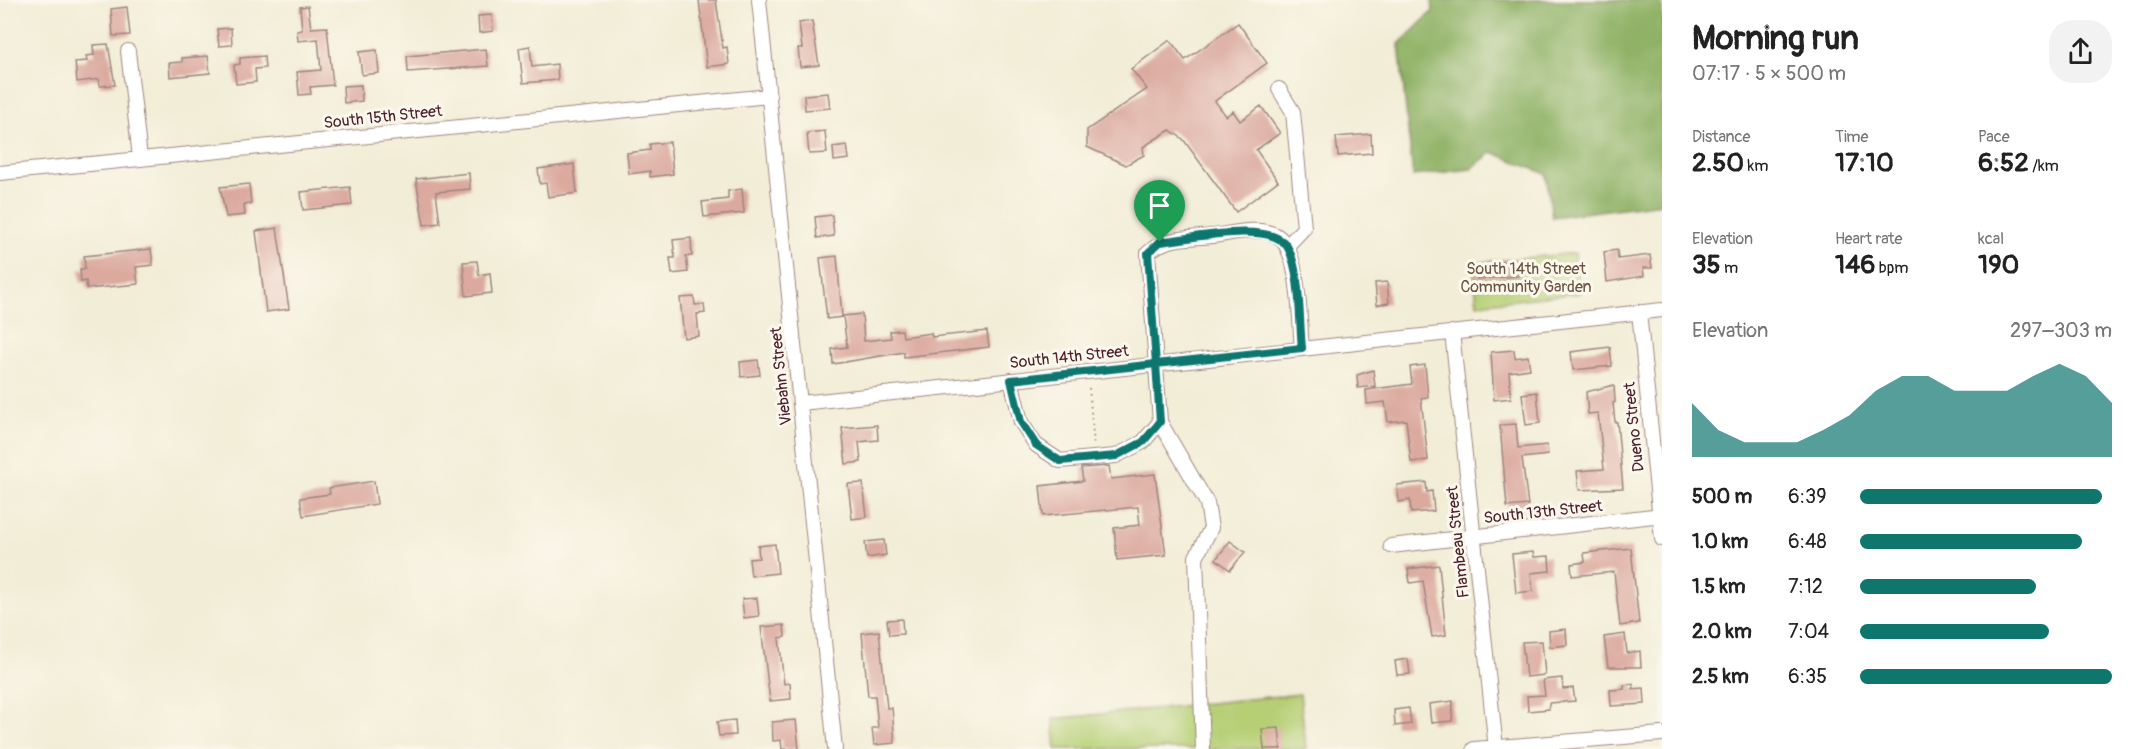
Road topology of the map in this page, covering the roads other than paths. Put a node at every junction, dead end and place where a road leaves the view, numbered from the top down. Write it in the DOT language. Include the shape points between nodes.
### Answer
graph roads {
  1 [pos="759,0"];
  2 [pos="128,51"];
  3 [pos="1279,89"];
  4 [pos="768,96"];
  5 [pos="140,158"];
  6 [pos="0,173"];
  7 [pos="1287,246"];
  8 [pos="1662,310"];
  9 [pos="1639,312"];
  10 [pos="1452,332"];
  11 [pos="1302,348"];
  12 [pos="1156,364"];
  13 [pos="1011,380"];
  14 [pos="801,403"];
  15 [pos="1160,422"];
  16 [pos="1661,516"];
  17 [pos="1474,536"];
  18 [pos="1662,539"];
  19 [pos="1391,546"];
  20 [pos="1662,734"];
  21 [pos="1495,748"];
  22 [pos="835,749"];
  23 [pos="1203,749"];
  24 [pos="1474,749"];
  1 -- 4 [label="street, Viebahn Street"];
  2 -- 5 [label="street"];
  3 -- 7 [label="street" via="1293,112 1304,228"];
  4 -- 5 [label="street, South 15th Street"];
  4 -- 14 [label="street, Viebahn Street"];
  5 -- 6 [label="street, South 15th Street"];
  7 -- 11 [label="street" via="1294,265"];
  7 -- 12 [label="street" via="1275,235 1257,231 1160,242 1148,253"];
  8 -- 9 [label="street, South 14th Street"];
  9 -- 10 [label="street, South 14th Street"];
  9 -- 16 [label="street, Dueno Street"];
  10 -- 11 [label="street, South 14th Street"];
  10 -- 17 [label="street, Flambeau Street"];
  11 -- 12 [label="street, South 14th Street"];
  12 -- 13 [label="street, South 14th Street"];
  12 -- 15 [label="street"];
  13 -- 14 [label="street, South 14th Street"];
  13 -- 15 [label="street" via="1021,422 1036,445 1060,461 1116,456 1143,442"];
  14 -- 22 [label="street, Viebahn Street"];
  15 -- 23 [label="street" via="1207,503 1210,528 1196,558"];
  16 -- 17 [label="street, South 13th Street"];
  16 -- 18 [label="street, Dueno Street"];
  17 -- 19 [label="street, South 13th Street"];
  17 -- 21 [label="street, Flambeau Street"];
  20 -- 21 [label="street"];
  21 -- 24 [label="street"];
}
